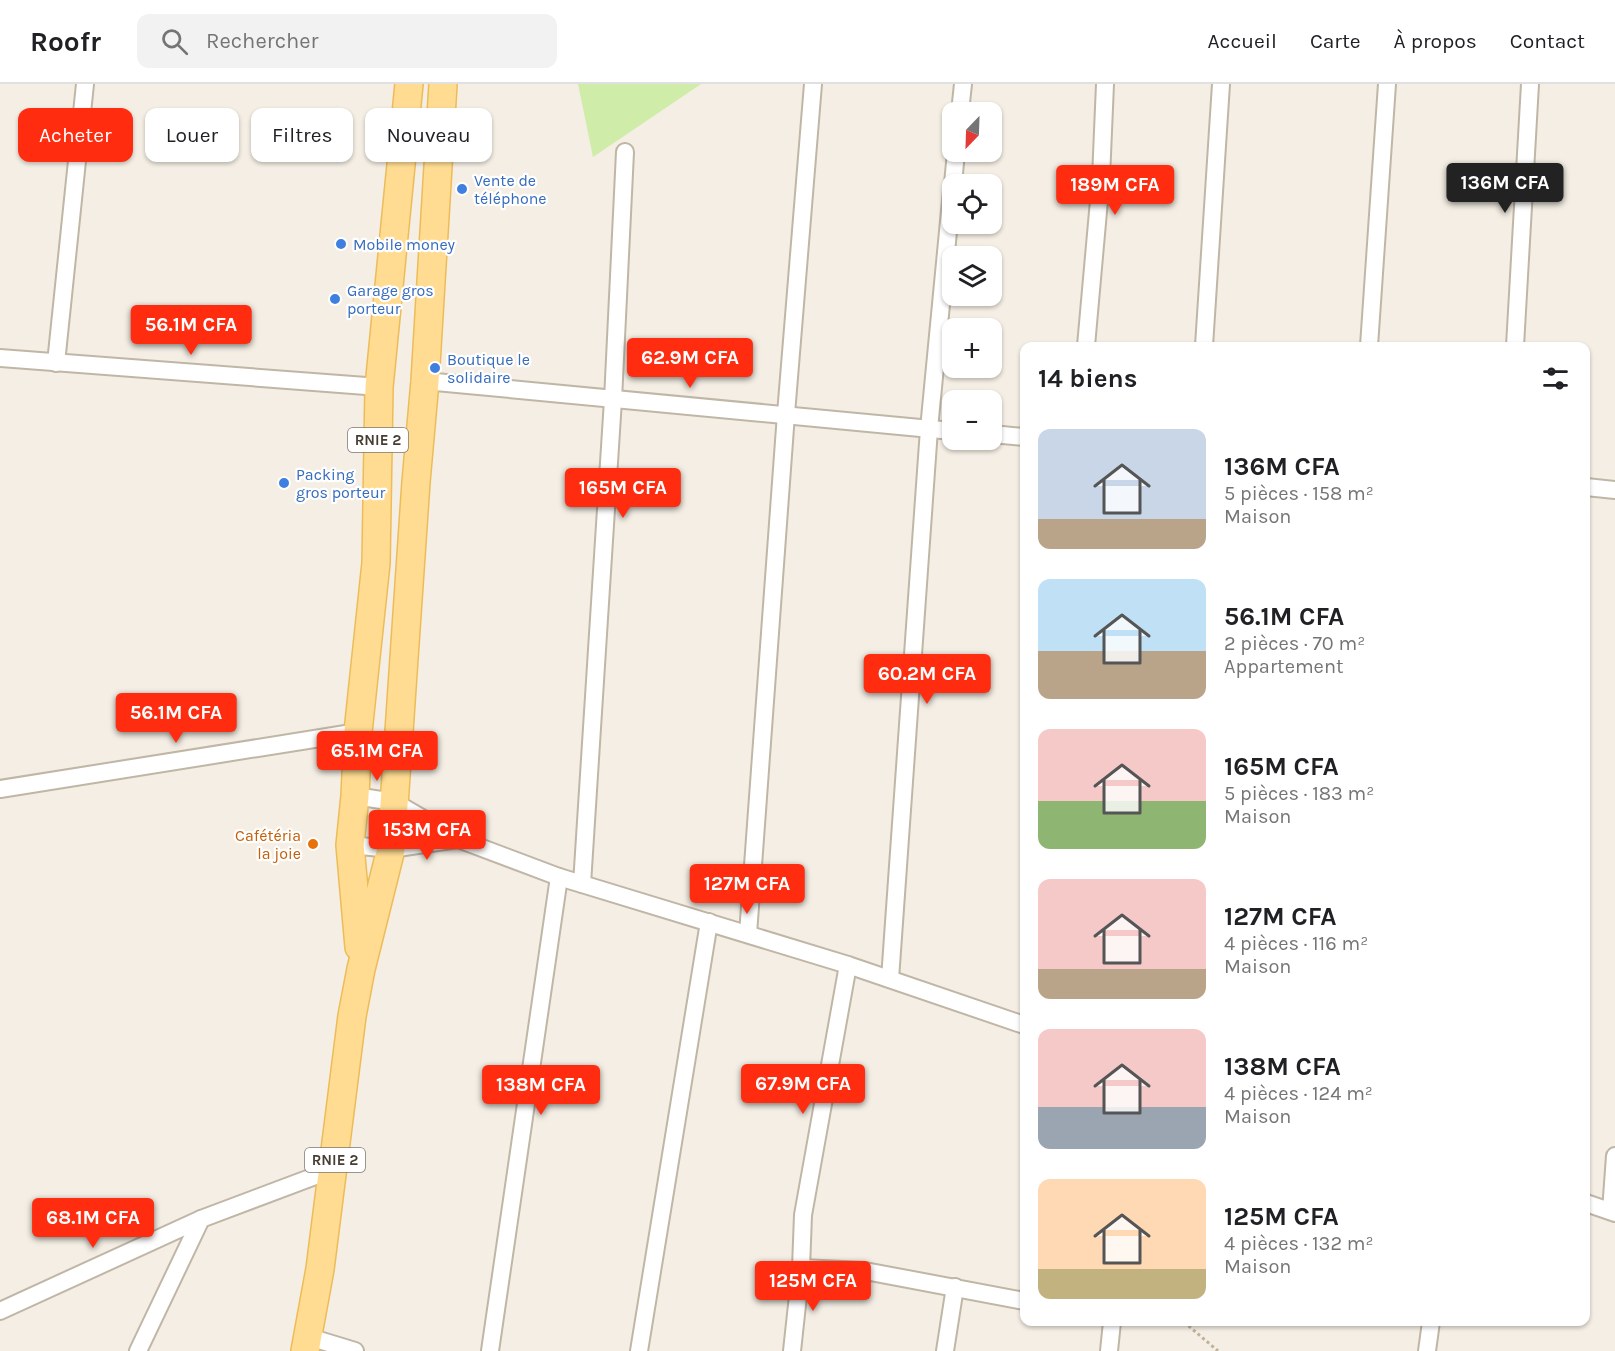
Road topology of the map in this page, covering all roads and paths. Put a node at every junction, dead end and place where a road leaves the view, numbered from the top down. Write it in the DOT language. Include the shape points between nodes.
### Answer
graph roads {
  1 [pos="85,84"];
  2 [pos="409,84"];
  3 [pos="443,84"];
  4 [pos="813,84"];
  5 [pos="963,84"];
  6 [pos="1105,84"];
  7 [pos="1221,84"];
  8 [pos="1387,84"];
  9 [pos="1530,84"];
  10 [pos="961,102"];
  11 [pos="626,152"];
  12 [pos="948,234"];
  13 [pos="1086,342"];
  14 [pos="1204,342"];
  15 [pos="1369,342"];
  16 [pos="1515,342"];
  17 [pos="0,358"];
  18 [pos="56,363"];
  19 [pos="425,381"];
  20 [pos="379,387"];
  21 [pos="613,400"];
  22 [pos="786,414"];
  23 [pos="929,429"];
  24 [pos="942,430"];
  25 [pos="1002,435"];
  26 [pos="1020,437"];
  27 [pos="1590,487"];
  28 [pos="1615,490"];
  29 [pos="358,732"];
  30 [pos="0,789"];
  31 [pos="355,796"];
  32 [pos="394,802"];
  33 [pos="458,839"];
  34 [pos="350,845"];
  35 [pos="391,849"];
  36 [pos="559,877"];
  37 [pos="582,884"];
  38 [pos="709,922"];
  39 [pos="748,934"];
  40 [pos="848,965"];
  41 [pos="361,969"];
  42 [pos="890,980"];
  43 [pos="1020,1024"];
  44 [pos="1615,1156"];
  45 [pos="334,1169"];
  46 [pos="1590,1204"];
  47 [pos="1613,1212"];
  48 [pos="201,1219"];
  49 [pos="801,1269"];
  50 [pos="955,1287"];
  51 [pos="1020,1300"];
  52 [pos="0,1311"];
  53 [pos="1112,1326"];
  54 [pos="1189,1326"];
  55 [pos="1430,1326"];
  56 [pos="307,1344"];
  57 [pos="138,1351"];
  58 [pos="356,1351"];
  59 [pos="490,1351"];
  60 [pos="639,1351"];
  61 [pos="792,1351"];
  62 [pos="945,1351"];
  63 [pos="1109,1351"];
  64 [pos="1218,1351"];
  65 [pos="1427,1351"];
  1 -- 18 [label="street"];
  2 -- 20 [label="main road, RNIE 2"];
  3 -- 19 [label="main road, RNIE 2"];
  4 -- 22 [label="street"];
  5 -- 10 [label="street"];
  6 -- 13 [label="street"];
  7 -- 14 [label="street"];
  8 -- 15 [label="street"];
  9 -- 16 [label="street"];
  11 -- 21 [label="street"];
  12 -- 23 [label="street"];
  17 -- 18 [label="street"];
  18 -- 20 [label="street"];
  19 -- 21 [label="street"];
  19 -- 32 [label="main road, RNIE 2"];
  20 -- 29 [label="main road, RNIE 2" via="376,563"];
  21 -- 22 [label="street"];
  21 -- 37 [label="street"];
  22 -- 23 [label="street"];
  22 -- 39 [label="street"];
  23 -- 24 [label="street"];
  23 -- 42 [label="street"];
  25 -- 26 [label="street"];
  27 -- 28 [label="street"];
  29 -- 30 [label="street"];
  29 -- 31 [label="main road, RNIE 2"];
  31 -- 32 [label="street"];
  31 -- 34 [label="main road, RNIE 2"];
  32 -- 33 [label="street"];
  32 -- 35 [label="main road, RNIE 2"];
  33 -- 35 [label="street"];
  33 -- 36 [label="street"];
  34 -- 35 [label="street"];
  34 -- 41 [label="main road, RNIE 2"];
  35 -- 41 [label="main road, RNIE 2"];
  36 -- 37 [label="street"];
  36 -- 59 [label="street"];
  37 -- 38 [label="street"];
  38 -- 39 [label="street"];
  38 -- 60 [label="street"];
  39 -- 40 [label="street"];
  40 -- 42 [label="street"];
  40 -- 49 [label="street" via="803,1215"];
  41 -- 45 [label="main road, RNIE 2"];
  42 -- 43 [label="street"];
  44 -- 47 [label="street"];
  45 -- 48 [label="street"];
  45 -- 56 [label="main road, RNIE 2"];
  46 -- 47 [label="street"];
  48 -- 52 [label="street"];
  48 -- 57 [label="street"];
  49 -- 50 [label="street" via="865,1271"];
  49 -- 61 [label="street"];
  50 -- 51 [label="street"];
  50 -- 62 [label="street"];
  53 -- 63 [label="street"];
  54 -- 64 [label="path"];
  55 -- 65 [label="street"];
  56 -- 58 [label="street"];
}
